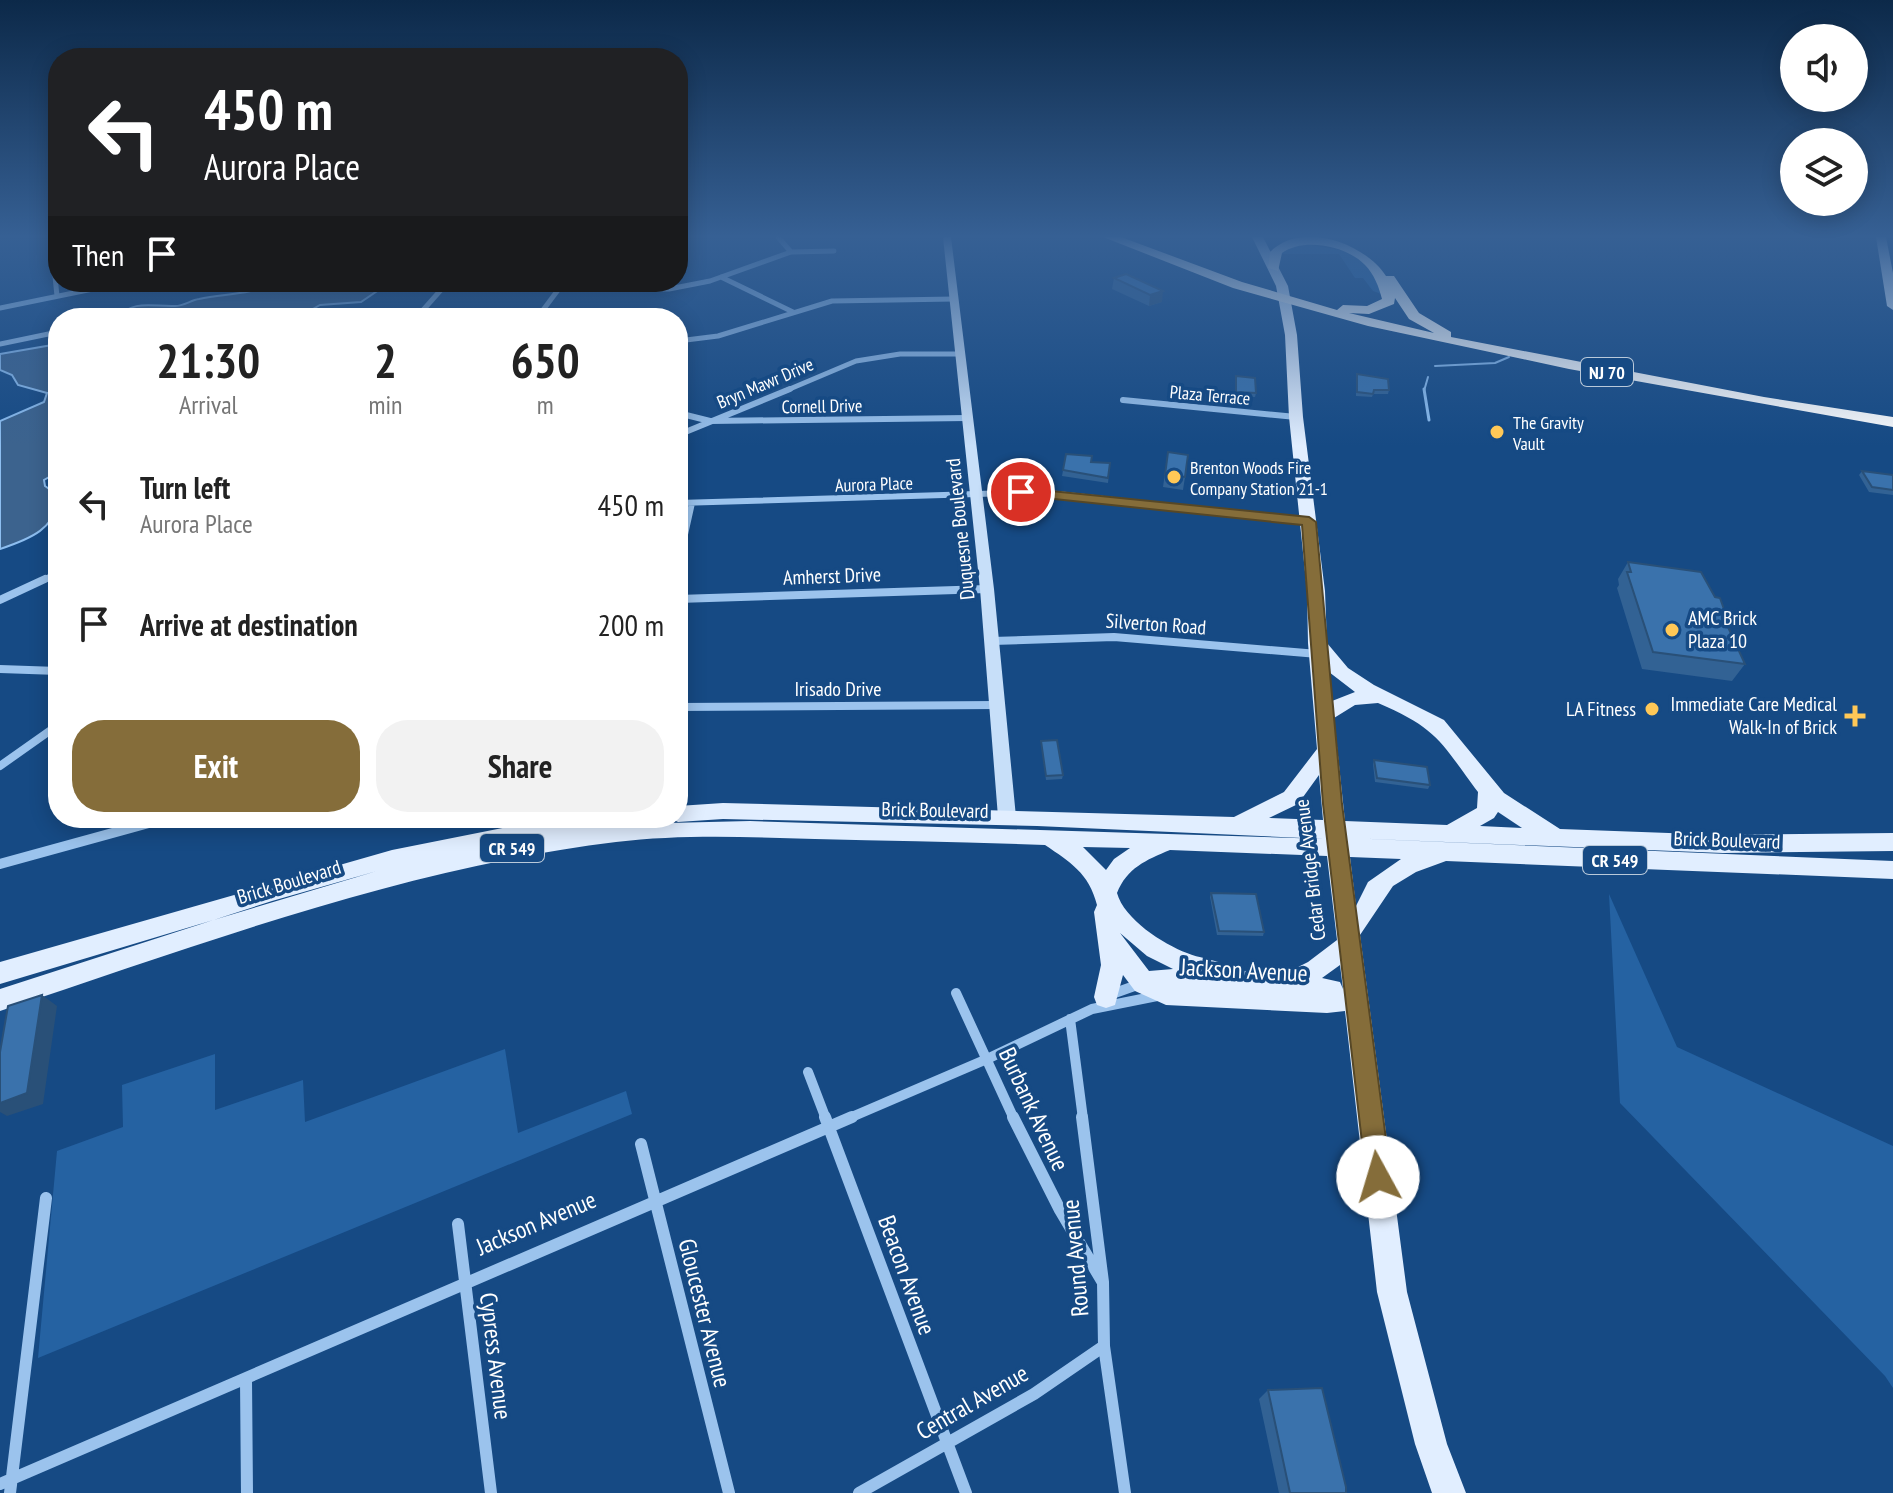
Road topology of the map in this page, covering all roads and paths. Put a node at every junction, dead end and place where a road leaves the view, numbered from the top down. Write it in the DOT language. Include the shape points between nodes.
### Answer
graph roads {
  1 [pos="782,307"];
  2 [pos="812,307"];
  3 [pos="955,307"];
  4 [pos="1286,307"];
  5 [pos="1314,307"];
  6 [pos="1380,307"];
  7 [pos="1408,307"];
  8 [pos="1325,310"];
  9 [pos="793,312"];
  10 [pos="1289,319"];
  11 [pos="48,334"];
  12 [pos="688,340"];
  13 [pos="1458,340"];
  14 [pos="0,344"];
  15 [pos="959,354"];
  16 [pos="1123,400"];
  17 [pos="1893,412"];
  18 [pos="688,416"];
  19 [pos="1296,417"];
  20 [pos="967,418"];
  21 [pos="710,421"];
  22 [pos="1893,422"];
  23 [pos="688,431"];
  24 [pos="976,494"];
  25 [pos="688,503"];
  26 [pos="692,503"];
  27 [pos="688,521"];
  28 [pos="1309,522"];
  29 [pos="48,578"];
  30 [pos="987,589"];
  31 [pos="688,599"];
  32 [pos="0,600"];
  33 [pos="992,641"];
  34 [pos="1318,648"];
  35 [pos="0,669"];
  36 [pos="48,671"];
  37 [pos="1381,696"];
  38 [pos="999,705"];
  39 [pos="688,707"];
  40 [pos="1324,715"];
  41 [pos="48,732"];
  42 [pos="1327,750"];
  43 [pos="0,766"];
  44 [pos="1489,791"];
  45 [pos="688,813"];
  46 [pos="1007,817"];
  47 [pos="1238,825"];
  48 [pos="130,828"];
  49 [pos="533,828"];
  50 [pos="1046,837"];
  51 [pos="1337,838"];
  52 [pos="1564,838"];
  53 [pos="1169,840"];
  54 [pos="1448,842"];
  55 [pos="1893,842"];
  56 [pos="0,864"];
  57 [pos="1893,870"];
  58 [pos="1108,899"];
  59 [pos="1348,938"];
  60 [pos="1110,942"];
  61 [pos="4,971"];
  62 [pos="1242,978"];
  63 [pos="1291,982"];
  64 [pos="1155,988"];
  65 [pos="956,993"];
  66 [pos="1358,999"];
  67 [pos="0,1000"];
  68 [pos="1099,1003"];
  69 [pos="1070,1019"];
  70 [pos="987,1059"];
  71 [pos="808,1072"];
  72 [pos="829,1128"];
  73 [pos="641,1144"];
  74 [pos="46,1198"];
  75 [pos="655,1203"];
  76 [pos="458,1224"];
  77 [pos="1103,1282"];
  78 [pos="464,1285"];
  79 [pos="1104,1346"];
  80 [pos="246,1380"];
  81 [pos="946,1442"];
  82 [pos="6,1481"];
  83 [pos="10,1493"];
  84 [pos="247,1493"];
  85 [pos="491,1493"];
  86 [pos="729,1493"];
  87 [pos="859,1493"];
  88 [pos="966,1493"];
  89 [pos="1125,1493"];
  90 [pos="1449,1493"];
  1 -- 9 [label="street"];
  2 -- 9 [label="street"];
  3 -- 15 [label="street, Duquesne Boulevard"];
  4 -- 10 [label="main road, Cedar Bridge Avenue"];
  5 -- 8 [label="highway, NJ 70"];
  6 -- 8 [label="highway"];
  7 -- 13 [label="highway" via="1414,316"];
  8 -- 10 [label="highway"];
  8 -- 13 [label="highway, NJ 70"];
  8 -- 22 [label="highway, NJ 70" via="1470,347"];
  9 -- 12 [label="street" via="721,337"];
  10 -- 19 [label="main road, Cedar Bridge Avenue"];
  11 -- 14 [label="street"];
  13 -- 17 [label="highway, NJ 70" via="1566,362"];
  15 -- 20 [label="street, Duquesne Boulevard"];
  15 -- 21 [label="street, Bryn Mawr Drive" via="856,361"];
  16 -- 19 [label="street, Plaza Terrace"];
  18 -- 21 [label="street, Cornell Drive"];
  19 -- 28 [label="main road, Cedar Bridge Avenue"];
  20 -- 21 [label="street, Cornell Drive"];
  20 -- 24 [label="street, Duquesne Boulevard"];
  21 -- 23 [label="street, Bryn Mawr Drive"];
  24 -- 26 [label="street, Aurora Place"];
  24 -- 28 [label="street, Aurora Place" via="1039,492"];
  24 -- 30 [label="street, Duquesne Boulevard"];
  25 -- 26 [label="street, Aurora Place"];
  26 -- 27 [label="street"];
  28 -- 34 [label="main road, Cedar Bridge Avenue"];
  29 -- 32 [label="street"];
  30 -- 31 [label="street, Amherst Drive"];
  30 -- 33 [label="street, Duquesne Boulevard"];
  33 -- 34 [label="street, Silverton Road" via="1125,635"];
  33 -- 38 [label="street, Duquesne Boulevard"];
  34 -- 37 [label="main road" via="1342,673"];
  34 -- 40 [label="main road, Cedar Bridge Avenue"];
  35 -- 36 [label="street"];
  37 -- 40 [label="main road" via="1351,699"];
  37 -- 44 [label="main road" via="1439,726"];
  38 -- 39 [label="street, Irisado Drive"];
  38 -- 46 [label="street, Duquesne Boulevard"];
  40 -- 42 [label="main road, Cedar Bridge Avenue"];
  41 -- 43 [label="street"];
  42 -- 47 [label="main road" via="1291,798"];
  42 -- 51 [label="main road, Cedar Bridge Avenue"];
  44 -- 52 [label="main road" via="1515,814"];
  44 -- 54 [label="main road" via="1490,807 1483,817"];
  45 -- 46 [label="main road, Brick Boulevard / CR 549"];
  46 -- 47 [label="main road, Brick Boulevard / CR 549"];
  47 -- 51 [label="main road, Brick Boulevard / CR 549"];
  48 -- 56 [label="street"];
  49 -- 61 [label="main road, Brick Boulevard / CR 549" via="438,845"];
  50 -- 53 [label="main road, Brick Boulevard / CR 549"];
  50 -- 58 [label="main road" via="1083,856"];
  50 -- 67 [label="main road, Brick Boulevard / CR 549" via="750,829 619,833 545,843 389,877"];
  51 -- 53 [label="main road, Brick Boulevard / CR 549"];
  51 -- 54 [label="main road, Brick Boulevard / CR 549"];
  51 -- 59 [label="main road, Cedar Bridge Avenue"];
  52 -- 54 [label="main road, Brick Boulevard / CR 549"];
  52 -- 55 [label="main road, Brick Boulevard / CR 549" via="1723,844"];
  53 -- 58 [label="main road" via="1121,863 1112,876"];
  54 -- 57 [label="main road, Brick Boulevard / CR 549"];
  54 -- 59 [label="main road" via="1385,880"];
  58 -- 60 [label="main road"];
  58 -- 62 [label="main road" via="1139,938 1158,951"];
  59 -- 63 [label="main road" via="1316,969"];
  59 -- 66 [label="main road, Cedar Bridge Avenue"];
  60 -- 64 [label="main road"];
  60 -- 68 [label="main road" via="1112,975"];
  62 -- 63 [label="main road, Jackson Avenue"];
  62 -- 64 [label="main road, Jackson Avenue" via="1177,977"];
  63 -- 66 [label="main road, Jackson Avenue"];
  64 -- 66 [label="main road, Jackson Avenue" via="1327,1002"];
  64 -- 68 [label="street, Jackson Avenue"];
  64 -- 68 [label="street, Jackson Avenue"];
  65 -- 70 [label="street, Burbank Avenue"];
  66 -- 90 [label="main road, Cedar Bridge Avenue" via="1392,1292"];
  68 -- 69 [label="street, Jackson Avenue"];
  69 -- 70 [label="street, Jackson Avenue"];
  69 -- 77 [label="street, Round Avenue"];
  70 -- 72 [label="street, Jackson Avenue"];
  70 -- 77 [label="street, Burbank Avenue" via="1040,1177"];
  71 -- 72 [label="street, Beacon Avenue"];
  72 -- 75 [label="street, Jackson Avenue"];
  72 -- 81 [label="street, Beacon Avenue"];
  73 -- 75 [label="street, Gloucester Avenue"];
  74 -- 82 [label="street"];
  75 -- 78 [label="street, Jackson Avenue"];
  75 -- 86 [label="street, Gloucester Avenue"];
  76 -- 78 [label="street, Cypress Avenue"];
  77 -- 79 [label="street, Round Avenue"];
  78 -- 80 [label="street, Jackson Avenue"];
  78 -- 85 [label="street, Cypress Avenue"];
  79 -- 81 [label="street, Central Avenue" via="1034,1394"];
  79 -- 89 [label="street, Round Avenue"];
  80 -- 82 [label="street, Jackson Avenue"];
  80 -- 84 [label="street"];
  81 -- 87 [label="street, Central Avenue"];
  81 -- 88 [label="street, Beacon Avenue"];
  82 -- 83 [label="street"];
}
